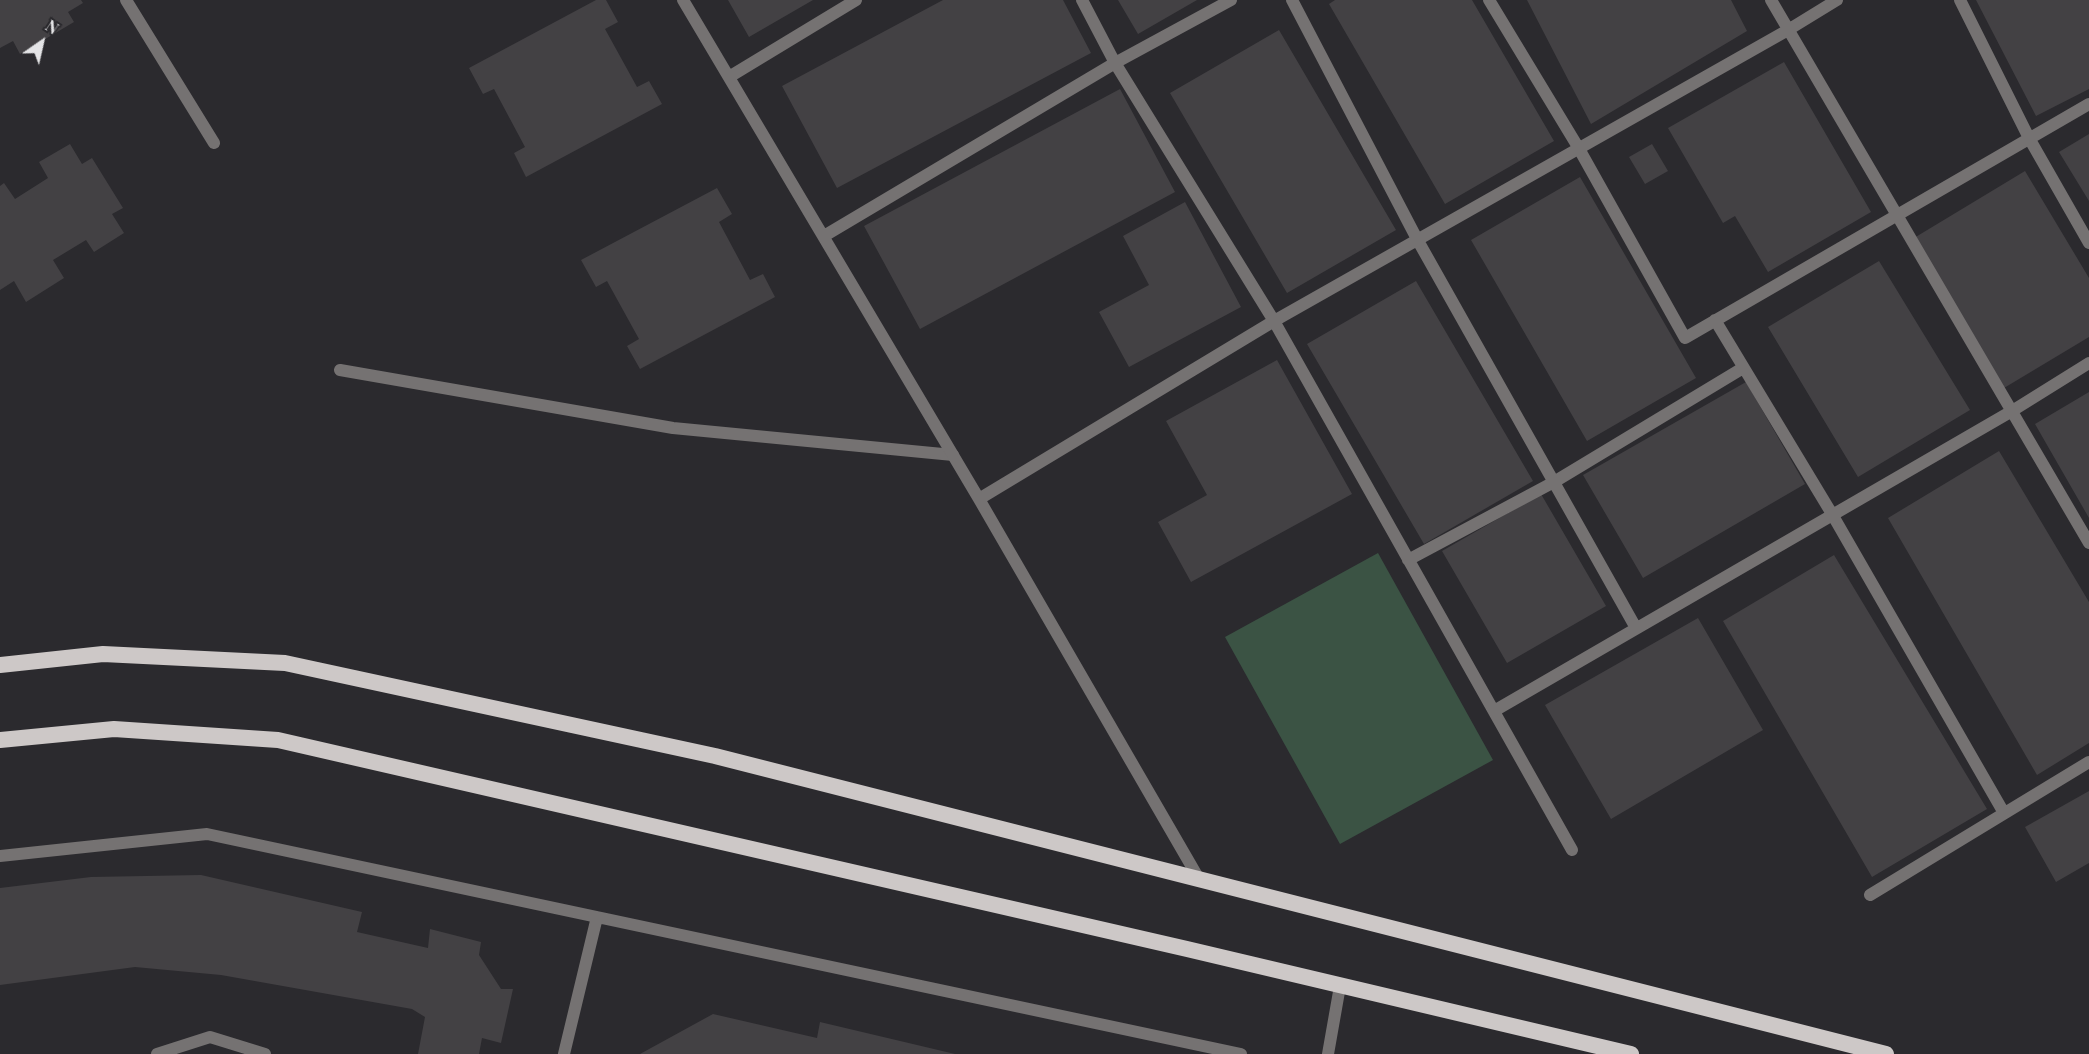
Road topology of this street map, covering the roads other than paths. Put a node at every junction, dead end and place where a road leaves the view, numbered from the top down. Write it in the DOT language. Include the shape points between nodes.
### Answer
graph roads {
  1 [pos="126,0"];
  2 [pos="683,0"];
  3 [pos="856,0"];
  4 [pos="1082,0"];
  5 [pos="1231,0"];
  6 [pos="1292,0"];
  7 [pos="1489,0"];
  8 [pos="1771,0"];
  9 [pos="1837,0"];
  10 [pos="1960,0"];
  11 [pos="1788,30"];
  12 [pos="1116,63"];
  13 [pos="729,77"];
  14 [pos="2089,104"];
  15 [pos="2029,138"];
  16 [pos="213,143"];
  17 [pos="1578,147"];
  18 [pos="1898,216"];
  19 [pos="824,236"];
  20 [pos="1417,239"];
  21 [pos="2089,243"];
  22 [pos="1715,320"];
  23 [pos="1274,321"];
  24 [pos="2089,363"];
  25 [pos="1743,368"];
  26 [pos="340,370"];
  27 [pos="2012,411"];
  28 [pos="953,455"];
  29 [pos="1554,482"];
  30 [pos="979,499"];
  31 [pos="1832,514"];
  32 [pos="2089,543"];
  33 [pos="1408,560"];
  34 [pos="1636,628"];
  35 [pos="0,665"];
  36 [pos="1494,711"];
  37 [pos="0,741"];
  38 [pos="2089,762"];
  39 [pos="2004,813"];
  40 [pos="1572,850"];
  41 [pos="0,856"];
  42 [pos="1199,879"];
  43 [pos="1870,895"];
  44 [pos="597,917"];
  45 [pos="1340,986"];
  46 [pos="157,1054"];
  47 [pos="265,1054"];
  48 [pos="564,1054"];
  49 [pos="1241,1054"];
  50 [pos="1328,1054"];
  51 [pos="1631,1054"];
  52 [pos="1886,1054"];
  1 -- 16 [label="street"];
  2 -- 13 [label="street"];
  3 -- 13 [label="street"];
  4 -- 12 [label="street"];
  5 -- 12 [label="street"];
  6 -- 20 [label="street"];
  7 -- 17 [label="street"];
  8 -- 11 [label="street"];
  9 -- 11 [label="street"];
  10 -- 15 [label="street"];
  11 -- 17 [label="street"];
  11 -- 18 [label="street"];
  12 -- 19 [label="street"];
  12 -- 23 [label="street"];
  13 -- 19 [label="street"];
  14 -- 15 [label="street"];
  15 -- 18 [label="street"];
  15 -- 21 [label="street"];
  17 -- 20 [label="street"];
  17 -- 22 [label="street" via="1685,338"];
  18 -- 22 [label="street"];
  18 -- 27 [label="street"];
  19 -- 28 [label="street"];
  20 -- 23 [label="street"];
  20 -- 29 [label="street"];
  22 -- 25 [label="street"];
  23 -- 30 [label="street"];
  23 -- 33 [label="street"];
  24 -- 27 [label="street"];
  25 -- 29 [label="street"];
  25 -- 31 [label="street"];
  26 -- 28 [label="street" via="673,428"];
  27 -- 31 [label="street"];
  27 -- 32 [label="street"];
  28 -- 30 [label="street"];
  29 -- 33 [label="street"];
  29 -- 34 [label="street"];
  30 -- 42 [label="street"];
  31 -- 34 [label="street"];
  31 -- 39 [label="street"];
  33 -- 36 [label="street"];
  34 -- 36 [label="street"];
  35 -- 42 [label="highway" via="103,654 285,663 715,756"];
  36 -- 40 [label="street"];
  37 -- 45 [label="highway" via="114,729 279,740"];
  38 -- 39 [label="street"];
  39 -- 43 [label="street"];
  41 -- 44 [label="street" via="207,834"];
  42 -- 52 [label="highway"];
  44 -- 48 [label="street"];
  44 -- 49 [label="street"];
  45 -- 50 [label="street"];
  45 -- 51 [label="highway"];
  46 -- 47 [label="street" via="210,1037"];
}
